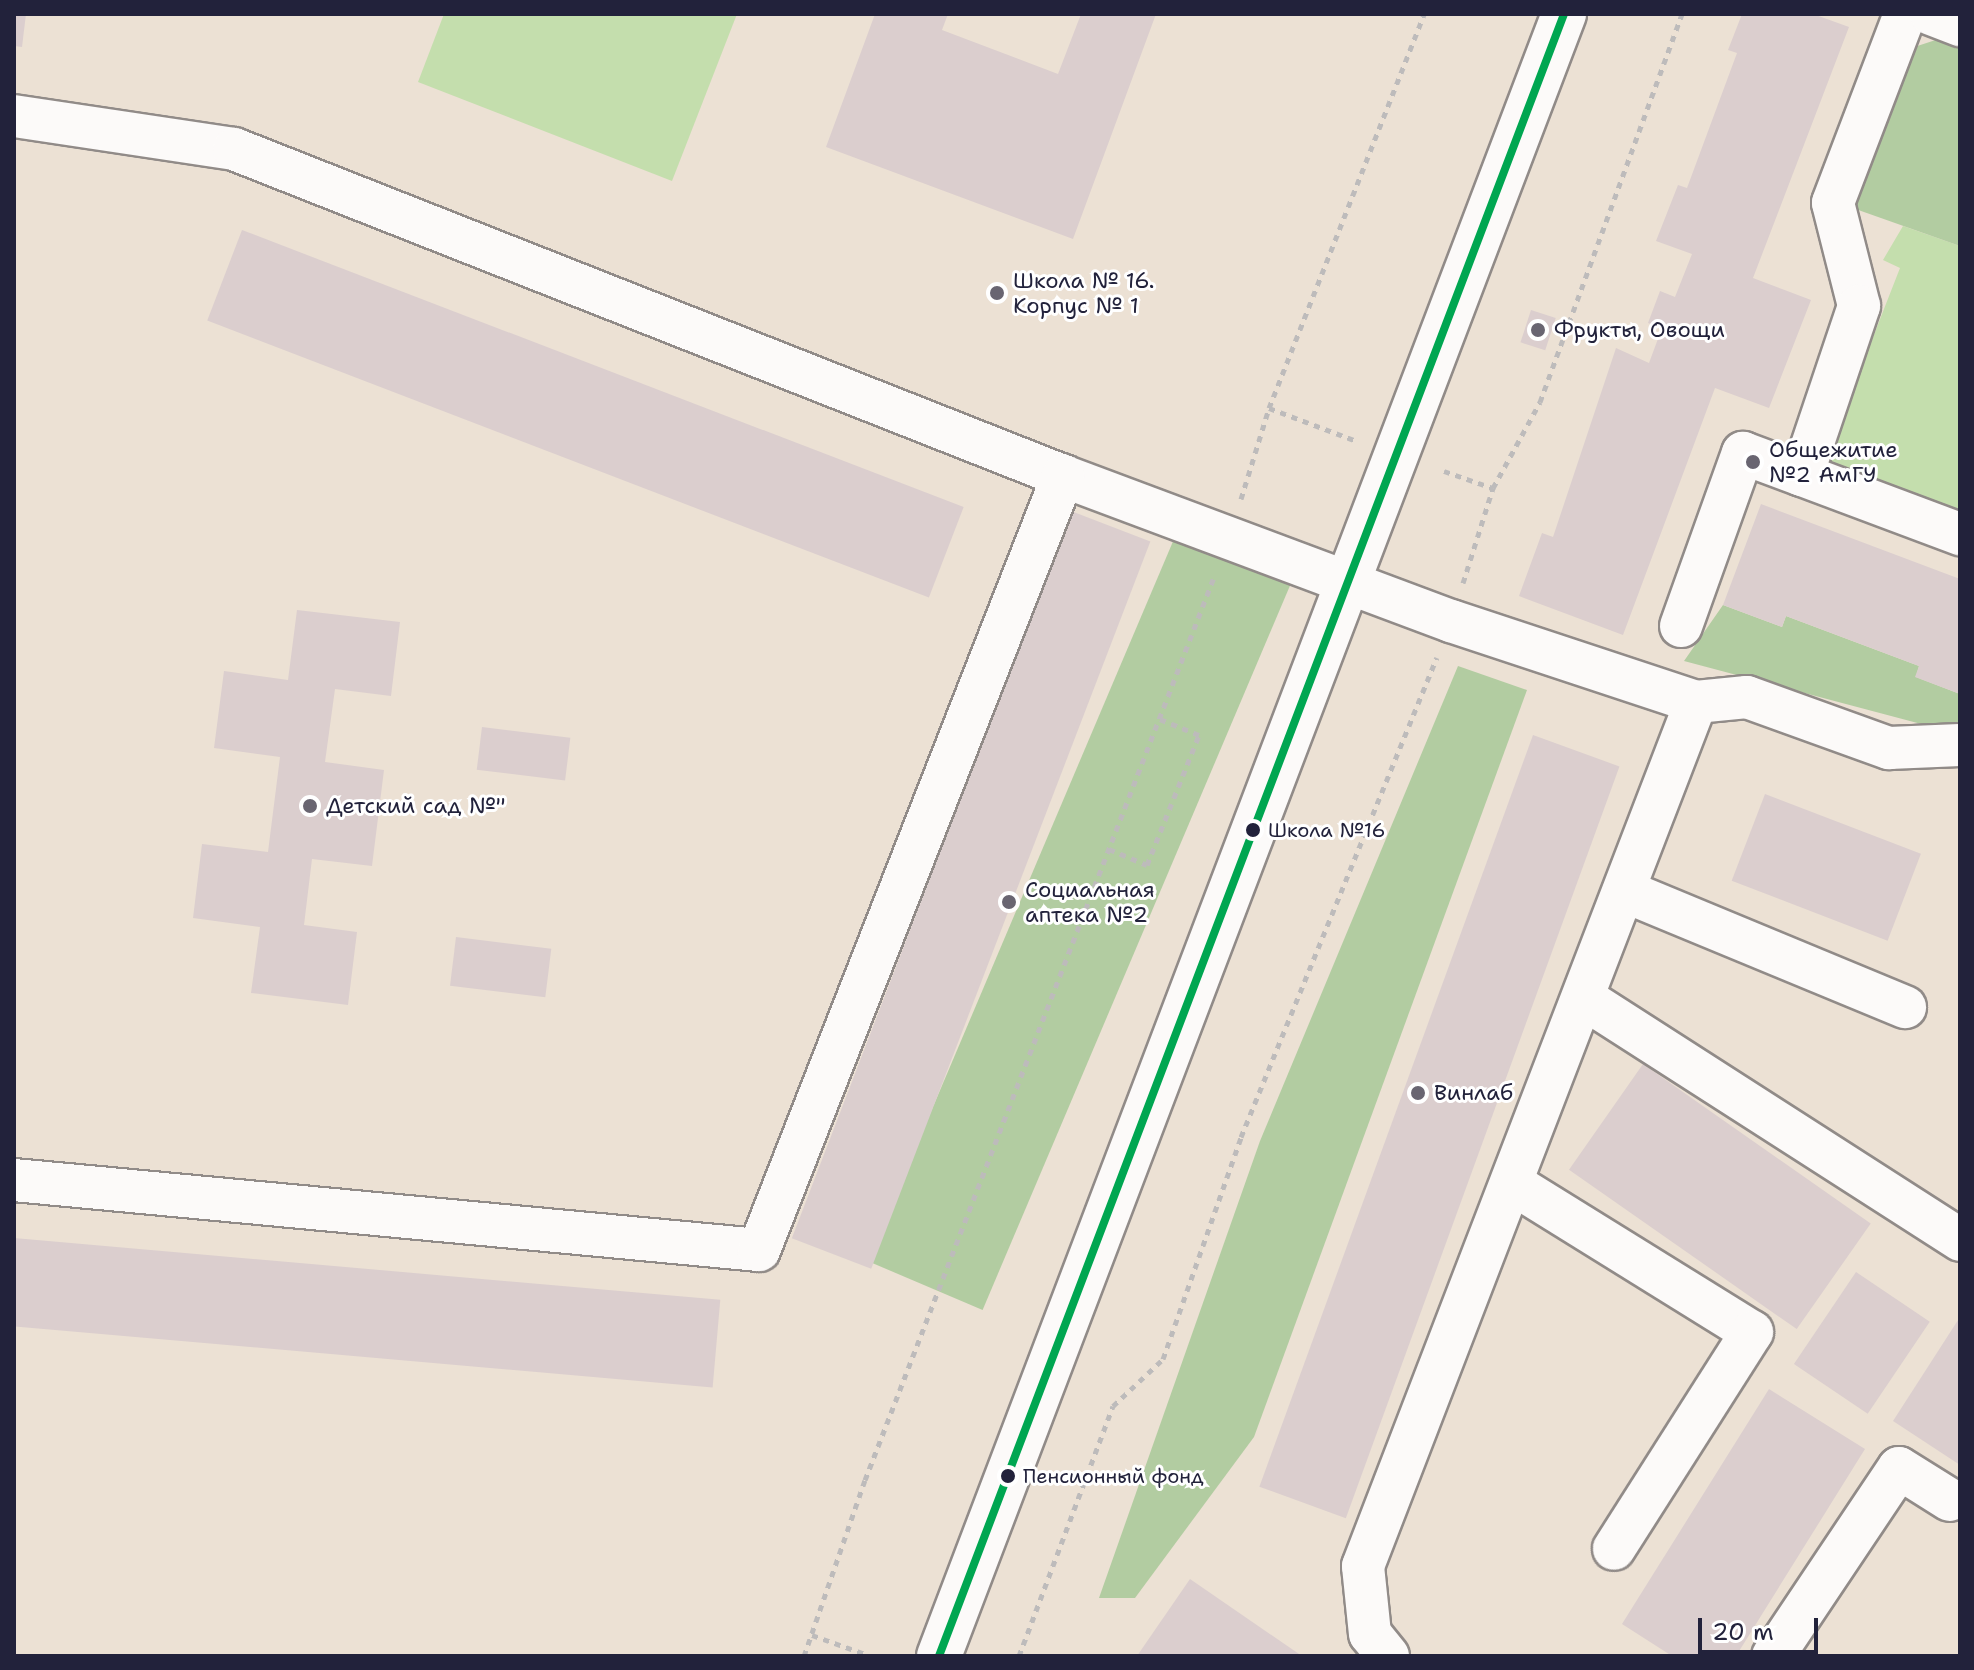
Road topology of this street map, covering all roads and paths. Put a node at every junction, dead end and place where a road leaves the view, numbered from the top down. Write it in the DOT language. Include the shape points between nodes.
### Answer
graph roads {
  1 [pos="1424,14"];
  2 [pos="1564,14"];
  3 [pos="1682,14"];
  4 [pos="1905,14"];
  5 [pos="1931,14"];
  6 [pos="1960,25"];
  7 [pos="14,116"];
  8 [pos="1269,408"];
  9 [pos="1357,441"];
  10 [pos="1444,471"];
  11 [pos="1802,475"];
  12 [pos="1063,476"];
  13 [pos="1493,488"];
  14 [pos="1960,534"];
  15 [pos="1229,538"];
  16 [pos="1344,581"];
  17 [pos="1451,621"];
  18 [pos="1681,626"];
  19 [pos="1696,702"];
  20 [pos="1160,719"];
  21 [pos="1960,745"];
  22 [pos="1109,849"];
  23 [pos="1627,892"];
  24 [pos="1585,999"];
  25 [pos="1905,1007"];
  26 [pos="14,1180"];
  27 [pos="1513,1184"];
  28 [pos="1960,1240"];
  29 [pos="1950,1500"];
  30 [pos="1614,1549"];
  31 [pos="812,1635"];
  32 [pos="865,1654"];
  33 [pos="804,1656"];
  34 [pos="939,1656"];
  35 [pos="1019,1656"];
  36 [pos="1388,1656"];
  37 [pos="1773,1656"];
  1 -- 8 [label="path"];
  2 -- 16 [label="main road"];
  3 -- 13 [label="path" via="1540,402"];
  4 -- 11 [label="lane" via="1833,203 1859,306"];
  5 -- 6 [label="lane"];
  7 -- 12 [label="lane" via="234,149"];
  8 -- 9 [label="path"];
  8 -- 15 [label="path"];
  10 -- 13 [label="path"];
  11 -- 14 [label="lane"];
  11 -- 18 [label="lane" via="1743,453"];
  12 -- 15 [label="lane"];
  12 -- 26 [label="lane" via="759,1250"];
  13 -- 17 [label="path"];
  15 -- 16 [label="lane"];
  15 -- 20 [label="path"];
  16 -- 17 [label="lane"];
  16 -- 34 [label="main road"];
  17 -- 19 [label="lane"];
  17 -- 35 [label="path" via="1241,1137 1163,1359 1113,1406"];
  19 -- 21 [label="lane" via="1747,697 1889,748"];
  19 -- 23 [label="lane"];
  20 -- 22 [label="path"];
  20 -- 22 [label="path" via="1199,735 1147,865"];
  22 -- 31 [label="path"];
  23 -- 24 [label="lane"];
  23 -- 25 [label="lane"];
  24 -- 27 [label="lane"];
  24 -- 28 [label="lane"];
  27 -- 30 [label="lane" via="1752,1332"];
  27 -- 36 [label="lane" via="1363,1566 1370,1634"];
  29 -- 37 [label="lane" via="1899,1468"];
  31 -- 32 [label="path"];
  31 -- 33 [label="path"];
}
